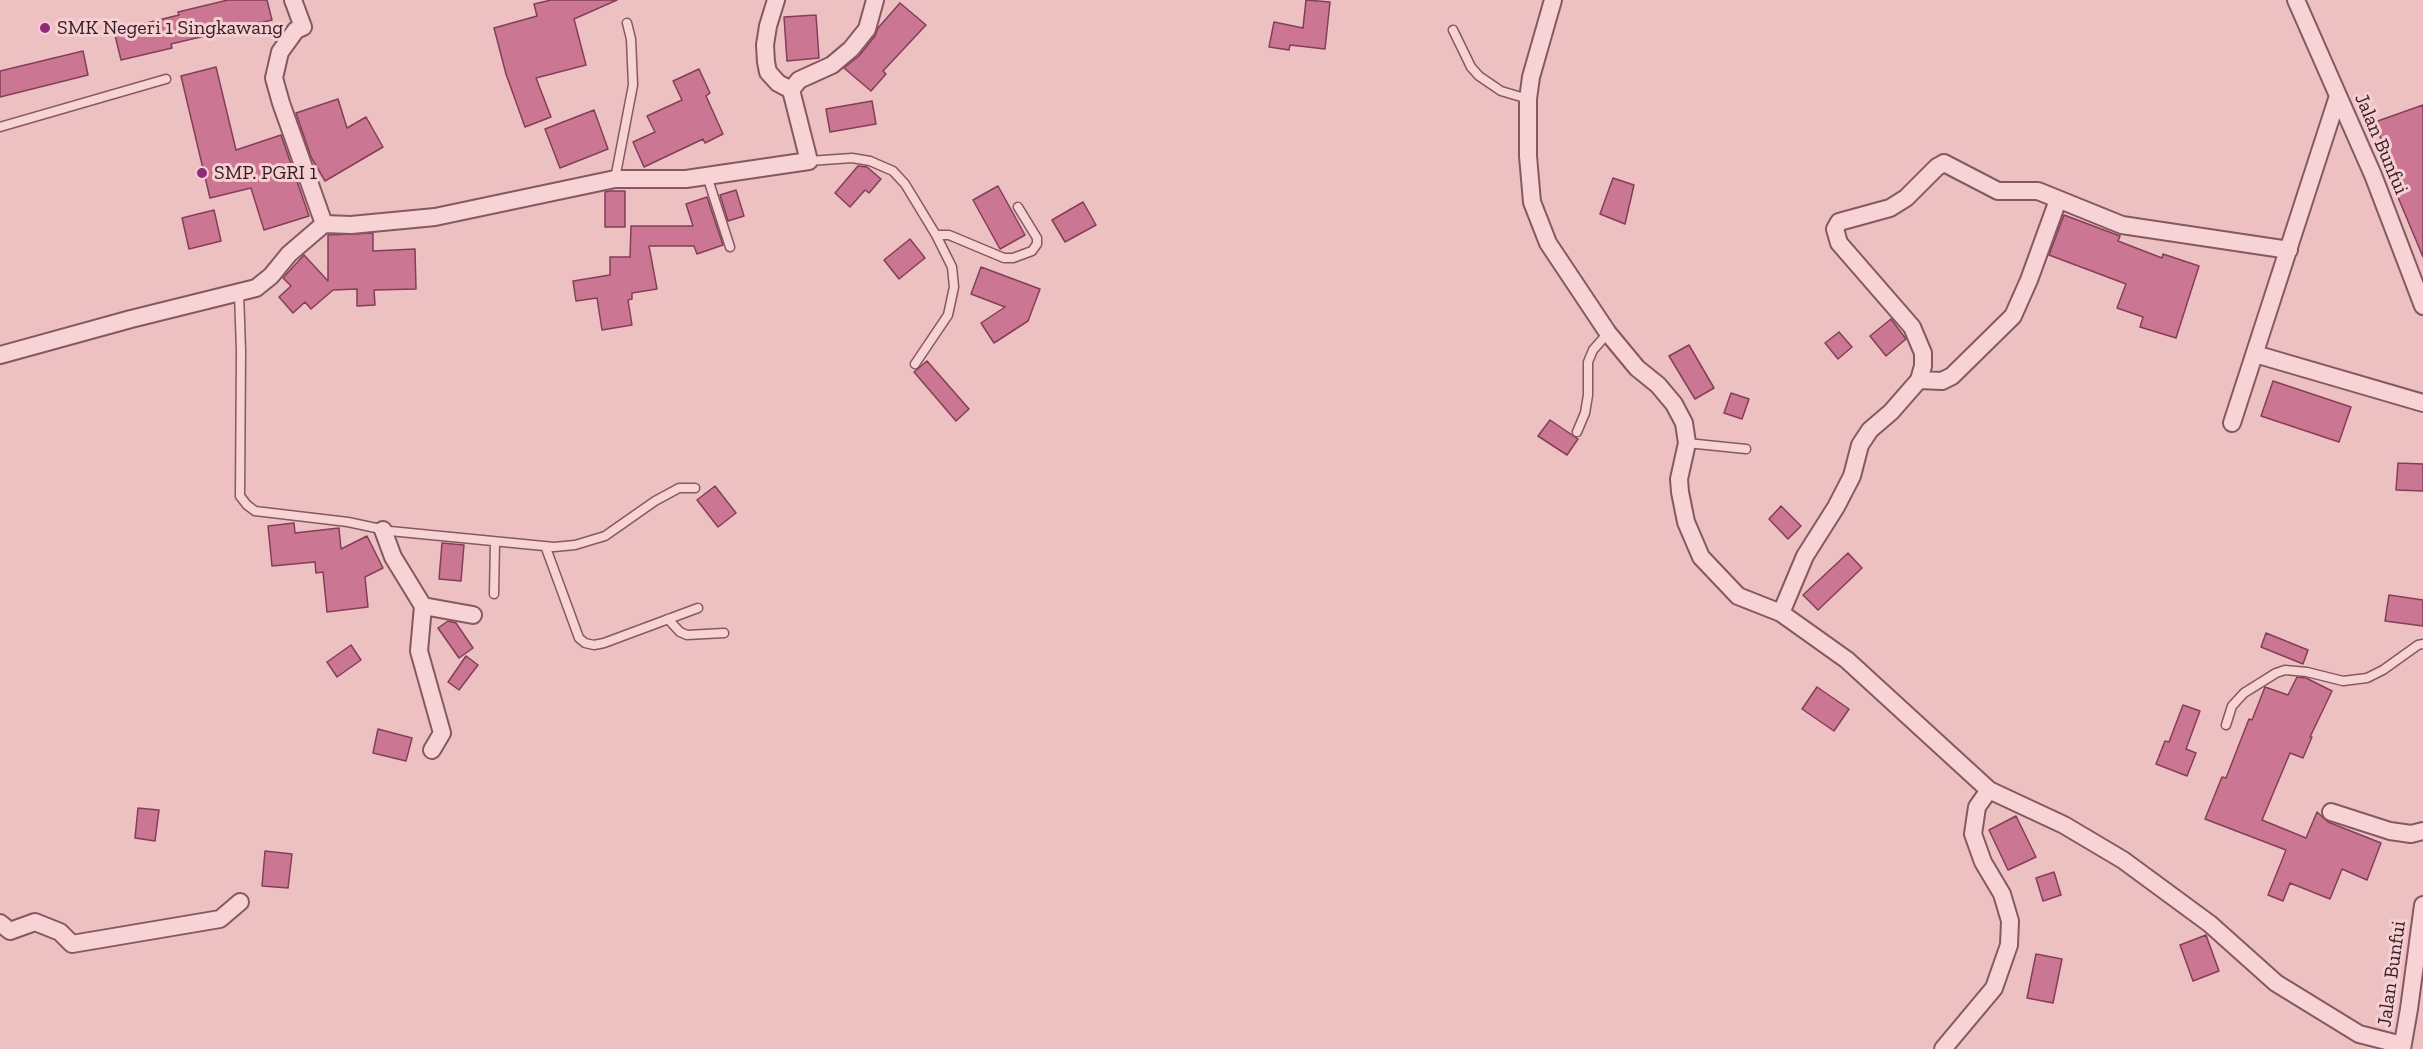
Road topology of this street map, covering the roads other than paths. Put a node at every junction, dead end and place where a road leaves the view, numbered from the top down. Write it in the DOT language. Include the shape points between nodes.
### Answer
graph roads {
  1 [pos="293,0"];
  2 [pos="776,0"];
  3 [pos="875,0"];
  4 [pos="1553,0"];
  5 [pos="2296,0"];
  6 [pos="627,23"];
  7 [pos="1453,30"];
  8 [pos="166,79"];
  9 [pos="791,90"];
  10 [pos="2338,96"];
  11 [pos="1528,99"];
  12 [pos="0,127"];
  13 [pos="809,161"];
  14 [pos="707,176"];
  15 [pos="615,179"];
  16 [pos="2058,200"];
  17 [pos="1018,207"];
  18 [pos="324,224"];
  19 [pos="936,235"];
  20 [pos="730,248"];
  21 [pos="2289,250"];
  22 [pos="2419,283"];
  23 [pos="239,292"];
  24 [pos="2423,306"];
  25 [pos="1608,333"];
  26 [pos="2255,354"];
  27 [pos="0,355"];
  28 [pos="915,364"];
  29 [pos="1918,380"];
  30 [pos="2423,403"];
  31 [pos="2232,423"];
  32 [pos="1577,432"];
  33 [pos="1687,443"];
  34 [pos="1746,449"];
  35 [pos="695,488"];
  36 [pos="383,530"];
  37 [pos="495,542"];
  38 [pos="546,548"];
  39 [pos="494,594"];
  40 [pos="423,606"];
  41 [pos="698,608"];
  42 [pos="1780,613"];
  43 [pos="473,615"];
  44 [pos="668,619"];
  45 [pos="724,633"];
  46 [pos="2423,644"];
  47 [pos="2226,725"];
  48 [pos="432,750"];
  49 [pos="1989,790"];
  50 [pos="2331,812"];
  51 [pos="2423,831"];
  52 [pos="240,902"];
  53 [pos="2423,905"];
  54 [pos="0,923"];
  55 [pos="2402,1047"];
  56 [pos="1943,1049"];
  1 -- 18 [label="street" via="303,27 296,30 280,52 274,78"];
  2 -- 9 [label="street" via="768,26 766,62 768,72"];
  3 -- 9 [label="street" via="867,29 856,44 832,64 799,80"];
  4 -- 11 [label="street"];
  5 -- 10 [label="street, Jalan Bunfui"];
  6 -- 15 [label="lane" via="633,85"];
  7 -- 11 [label="lane" via="1479,76 1502,91"];
  8 -- 12 [label="lane"];
  9 -- 13 [label="street"];
  10 -- 21 [label="street"];
  10 -- 22 [label="street, Jalan Bunfui"];
  11 -- 25 [label="street" via="1529,176 1536,213 1548,243"];
  13 -- 14 [label="street"];
  13 -- 19 [label="lane" via="852,158 893,171"];
  14 -- 15 [label="street"];
  14 -- 20 [label="lane"];
  15 -- 18 [label="street" via="435,217"];
  16 -- 21 [label="street" via="2122,225"];
  16 -- 29 [label="street" via="2013,316 1952,376 1942,381"];
  16 -- 29 [label="street" via="2038,191 1998,190 1944,163 1890,208 1837,224 1839,243 1912,327 1923,353"];
  17 -- 19 [label="lane" via="1036,244 1032,251 1013,258 1004,258 949,235"];
  18 -- 23 [label="street" via="289,254 271,276 256,288"];
  19 -- 28 [label="lane" via="952,267 954,287 948,315"];
  21 -- 26 [label="street"];
  22 -- 24 [label="street, Jalan Bunfui"];
  23 -- 27 [label="street"];
  23 -- 36 [label="lane" via="242,500 255,511"];
  25 -- 32 [label="lane" via="1588,362 1588,395"];
  25 -- 33 [label="street" via="1674,404 1684,423"];
  26 -- 30 [label="street"];
  26 -- 31 [label="street"];
  29 -- 42 [label="street" via="1860,445 1852,476 1805,556"];
  33 -- 34 [label="lane"];
  33 -- 42 [label="street" via="1680,492 1686,522 1701,557 1738,596"];
  35 -- 38 [label="lane" via="679,488 604,536"];
  36 -- 37 [label="lane"];
  36 -- 40 [label="street" via="393,557"];
  37 -- 38 [label="lane"];
  37 -- 39 [label="lane"];
  38 -- 44 [label="lane" via="579,638 585,643 604,643"];
  40 -- 43 [label="street"];
  40 -- 48 [label="street" via="419,651 441,733"];
  41 -- 44 [label="lane"];
  42 -- 49 [label="street" via="1847,660"];
  44 -- 45 [label="lane" via="687,635"];
  46 -- 47 [label="lane" via="2367,678 2343,681 2307,672 2276,673 2244,693 2232,706"];
  49 -- 55 [label="street" via="2064,825 2123,860 2210,924 2286,989 2359,1034"];
  49 -- 56 [label="street" via="1977,807 1973,834 1983,862 2002,894 2010,921 2009,945 1994,988"];
  50 -- 51 [label="street" via="2390,831"];
  52 -- 54 [label="street" via="220,919 72,944 60,932 35,922 10,931"];
  53 -- 55 [label="street, Jalan Bunfui"];
}
